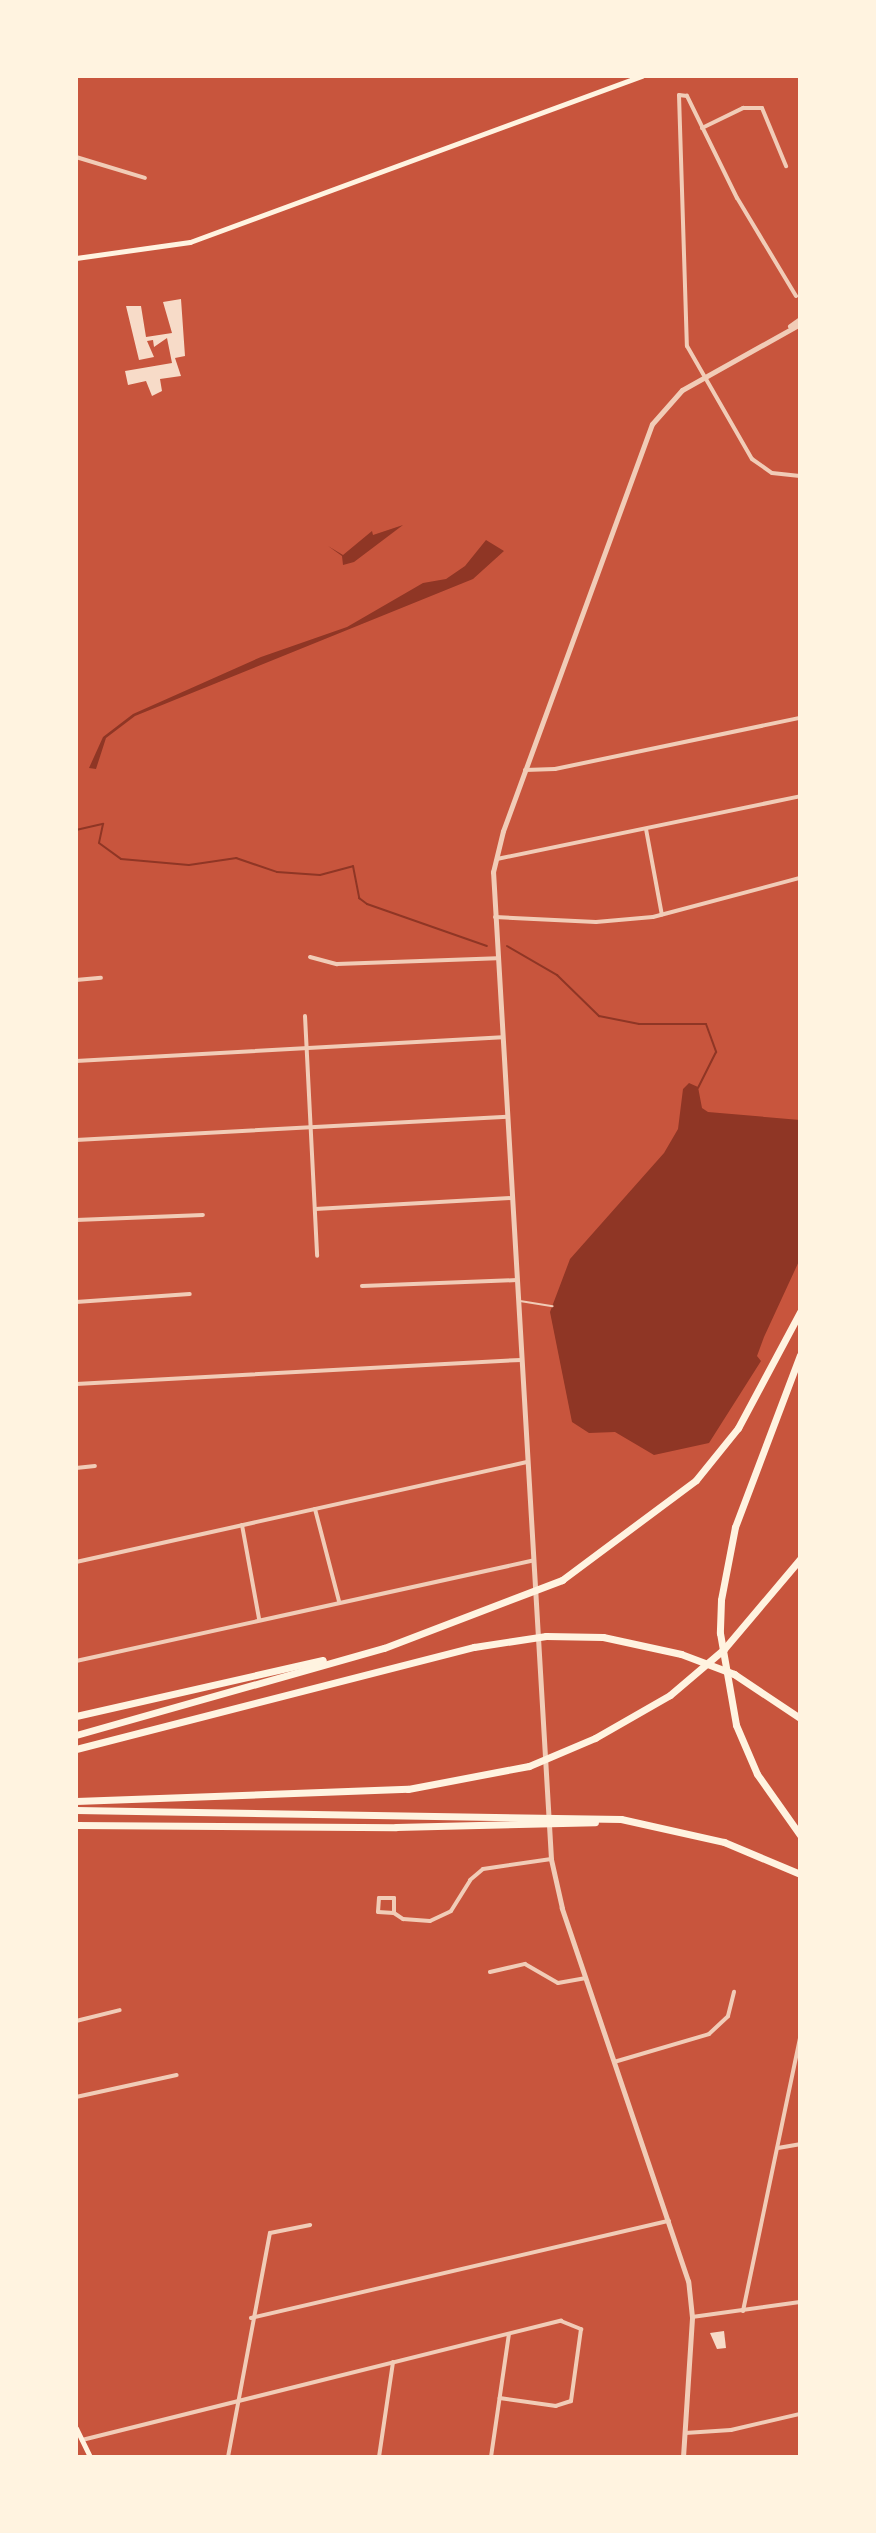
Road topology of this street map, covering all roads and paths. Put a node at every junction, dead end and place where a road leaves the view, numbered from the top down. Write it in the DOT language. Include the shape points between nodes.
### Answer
graph roads {
  1 [pos="642,76"];
  2 [pos="702,128"];
  3 [pos="76,157"];
  4 [pos="786,166"];
  5 [pos="145,178"];
  6 [pos="76,258"];
  7 [pos="796,296"];
  8 [pos="800,322"];
  9 [pos="703,378"];
  10 [pos="800,476"];
  11 [pos="800,718"];
  12 [pos="525,770"];
  13 [pos="800,796"];
  14 [pos="646,829"];
  15 [pos="495,859"];
  16 [pos="800,878"];
  17 [pos="662,915"];
  18 [pos="495,917"];
  19 [pos="310,957"];
  20 [pos="497,958"];
  21 [pos="101,978"];
  22 [pos="76,980"];
  23 [pos="305,1016"];
  24 [pos="502,1037"];
  25 [pos="307,1047"];
  26 [pos="76,1061"];
  27 [pos="507,1117"];
  28 [pos="312,1127"];
  29 [pos="76,1140"];
  30 [pos="511,1198"];
  31 [pos="315,1209"];
  32 [pos="203,1215"];
  33 [pos="76,1220"];
  34 [pos="317,1256"];
  35 [pos="517,1280"];
  36 [pos="362,1286"];
  37 [pos="190,1294"];
  38 [pos="519,1301"];
  39 [pos="76,1302"];
  40 [pos="553,1306"];
  41 [pos="800,1312"];
  42 [pos="800,1355"];
  43 [pos="522,1360"];
  44 [pos="76,1384"];
  45 [pos="528,1462"];
  46 [pos="95,1466"];
  47 [pos="76,1468"];
  48 [pos="315,1509"];
  49 [pos="242,1525"];
  50 [pos="800,1559"];
  51 [pos="534,1560"];
  52 [pos="76,1562"];
  53 [pos="339,1601"];
  54 [pos="259,1619"];
  55 [pos="352,1656"];
  56 [pos="76,1661"];
  57 [pos="76,1716"];
  58 [pos="800,1718"];
  59 [pos="76,1735"];
  60 [pos="76,1749"];
  61 [pos="76,1801"];
  62 [pos="76,1810"];
  63 [pos="621,1819"];
  64 [pos="76,1825"];
  65 [pos="800,1835"];
  66 [pos="551,1859"];
  67 [pos="800,1874"];
  68 [pos="394,1913"];
  69 [pos="490,1972"];
  70 [pos="585,1978"];
  71 [pos="734,1992"];
  72 [pos="120,2010"];
  73 [pos="76,2021"];
  74 [pos="800,2037"];
  75 [pos="614,2062"];
  76 [pos="797,2066"];
  77 [pos="177,2075"];
  78 [pos="76,2097"];
  79 [pos="800,2144"];
  80 [pos="778,2148"];
  81 [pos="669,2221"];
  82 [pos="310,2225"];
  83 [pos="800,2302"];
  84 [pos="743,2311"];
  85 [pos="692,2317"];
  86 [pos="251,2318"];
  87 [pos="509,2334"];
  88 [pos="393,2362"];
  89 [pos="500,2398"];
  90 [pos="235,2401"];
  91 [pos="800,2414"];
  92 [pos="76,2428"];
  93 [pos="685,2433"];
  94 [pos="82,2440"];
  95 [pos="90,2457"];
  96 [pos="228,2457"];
  97 [pos="379,2457"];
  98 [pos="491,2457"];
  99 [pos="683,2457"];
  1 -- 6 [label="main road" via="190,242 128,255"];
  2 -- 4 [label="street" via="743,108 762,108"];
  2 -- 7 [label="street"];
  2 -- 9 [label="street" via="687,96 677,98 687,262 685,331"];
  3 -- 5 [label="street"];
  8 -- 9 [label="street"];
  9 -- 10 [label="street" via="752,459 772,473"];
  9 -- 12 [label="street" via="668,401 647,435"];
  11 -- 12 [label="street" via="555,769"];
  12 -- 15 [label="street"];
  13 -- 14 [label="street"];
  14 -- 15 [label="street"];
  14 -- 17 [label="street"];
  15 -- 18 [label="street"];
  16 -- 17 [label="street"];
  17 -- 18 [label="street" via="596,922"];
  18 -- 20 [label="street"];
  19 -- 20 [label="street" via="337,964"];
  20 -- 24 [label="street"];
  21 -- 22 [label="street"];
  23 -- 25 [label="street"];
  24 -- 25 [label="street"];
  24 -- 27 [label="street"];
  25 -- 26 [label="street"];
  25 -- 28 [label="street"];
  27 -- 28 [label="street"];
  27 -- 30 [label="street"];
  28 -- 29 [label="street"];
  28 -- 31 [label="street"];
  30 -- 31 [label="street"];
  30 -- 35 [label="street"];
  31 -- 34 [label="street"];
  32 -- 33 [label="street"];
  35 -- 36 [label="street"];
  35 -- 38 [label="street"];
  37 -- 39 [label="street"];
  38 -- 40 [label="lane"];
  38 -- 43 [label="street"];
  41 -- 55 [label="highway" via="738,1428 696,1480 562,1580"];
  42 -- 65 [label="highway" via="735,1527 720,1633 736,1725 757,1774"];
  43 -- 44 [label="street"];
  43 -- 45 [label="street"];
  45 -- 48 [label="street"];
  45 -- 51 [label="street"];
  46 -- 47 [label="street"];
  48 -- 49 [label="street"];
  48 -- 53 [label="street"];
  49 -- 52 [label="street"];
  49 -- 54 [label="street"];
  50 -- 61 [label="highway" via="724,1649 656,1703 529,1766 408,1789"];
  51 -- 53 [label="street"];
  51 -- 66 [label="street"];
  53 -- 54 [label="street"];
  54 -- 56 [label="street"];
  55 -- 57 [label="highway"];
  55 -- 59 [label="highway"];
  58 -- 60 [label="highway" via="734,1674 681,1654 603,1637 546,1636"];
  62 -- 63 [label="highway"];
  63 -- 64 [label="highway" via="571,1824"];
  63 -- 67 [label="highway" via="724,1842"];
  66 -- 68 [label="street" via="483,1869 451,1911 437,1919 412,1921"];
  66 -- 70 [label="street"];
  68 -- 68 [label="street" via="378,1912 382,1896 394,1898"];
  69 -- 70 [label="street" via="525,1964 558,1983"];
  70 -- 75 [label="street"];
  71 -- 75 [label="street" via="728,2016 709,2034"];
  72 -- 73 [label="street"];
  74 -- 76 [label="street"];
  75 -- 81 [label="street"];
  76 -- 80 [label="street"];
  77 -- 78 [label="street"];
  79 -- 80 [label="street"];
  80 -- 84 [label="street"];
  81 -- 85 [label="street" via="688,2281"];
  81 -- 86 [label="street"];
  82 -- 86 [label="street" via="270,2233"];
  83 -- 84 [label="street"];
  84 -- 85 [label="street"];
  85 -- 93 [label="street"];
  86 -- 90 [label="street"];
  87 -- 88 [label="street"];
  87 -- 89 [label="street"];
  87 -- 89 [label="street" via="576,2323 582,2337 571,2401 556,2406"];
  88 -- 90 [label="street"];
  88 -- 97 [label="street"];
  89 -- 98 [label="street"];
  90 -- 94 [label="street"];
  90 -- 96 [label="street"];
  91 -- 93 [label="street" via="731,2430"];
  92 -- 94 [label="main road"];
  93 -- 99 [label="street"];
  94 -- 95 [label="main road"];
}
